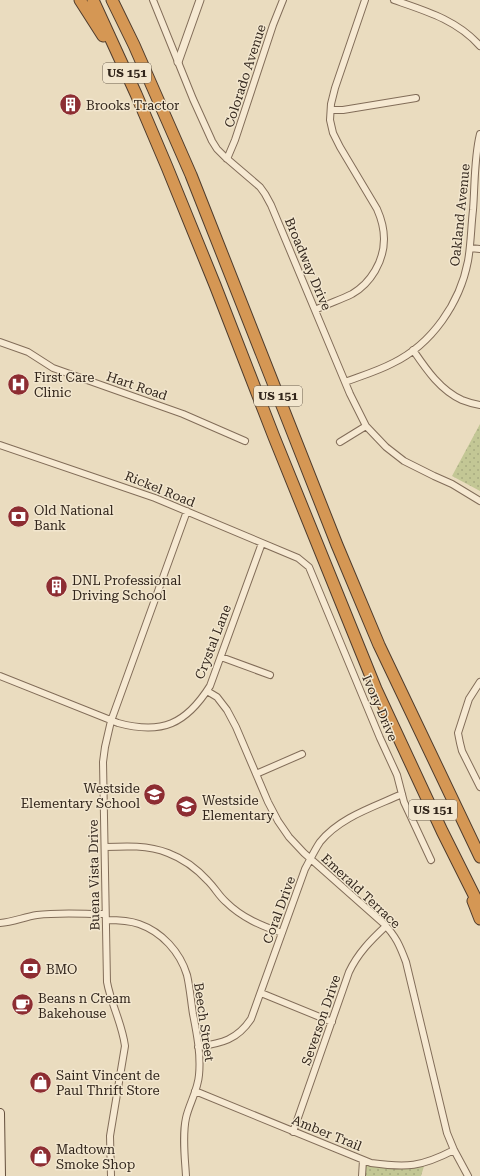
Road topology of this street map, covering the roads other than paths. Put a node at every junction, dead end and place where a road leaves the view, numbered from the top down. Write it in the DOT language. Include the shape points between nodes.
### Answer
graph roads {
  1 [pos="80,0"];
  2 [pos="93,0"];
  3 [pos="113,0"];
  4 [pos="153,0"];
  5 [pos="200,0"];
  6 [pos="283,0"];
  7 [pos="365,0"];
  8 [pos="394,0"];
  9 [pos="480,46"];
  10 [pos="178,62"];
  11 [pos="416,98"];
  12 [pos="331,110"];
  13 [pos="480,134"];
  14 [pos="159,147"];
  15 [pos="227,159"];
  16 [pos="470,248"];
  17 [pos="480,249"];
  18 [pos="315,310"];
  19 [pos="0,342"];
  20 [pos="413,350"];
  21 [pos="345,382"];
  22 [pos="480,406"];
  23 [pos="366,426"];
  24 [pos="245,441"];
  25 [pos="340,442"];
  26 [pos="0,445"];
  27 [pos="480,501"];
  28 [pos="187,511"];
  29 [pos="262,543"];
  30 [pos="307,566"];
  31 [pos="221,657"];
  32 [pos="270,675"];
  33 [pos="0,676"];
  34 [pos="480,682"];
  35 [pos="207,691"];
  36 [pos="112,721"];
  37 [pos="302,754"];
  38 [pos="256,774"];
  39 [pos="440,774"];
  40 [pos="480,788"];
  41 [pos="402,794"];
  42 [pos="105,847"];
  43 [pos="480,848"];
  44 [pos="451,849"];
  45 [pos="480,857"];
  46 [pos="310,859"];
  47 [pos="430,860"];
  48 [pos="480,907"];
  49 [pos="105,917"];
  50 [pos="480,919"];
  51 [pos="0,923"];
  52 [pos="386,926"];
  53 [pos="282,934"];
  54 [pos="261,993"];
  55 [pos="332,1022"];
  56 [pos="198,1047"];
  57 [pos="195,1091"];
  58 [pos="0,1114"];
  59 [pos="293,1132"];
  60 [pos="454,1150"];
  61 [pos="363,1160"];
  62 [pos="1,1176"];
  63 [pos="111,1176"];
  64 [pos="186,1176"];
  65 [pos="362,1176"];
  66 [pos="468,1176"];
  1 -- 14 [label="highway" via="103,37"];
  2 -- 14 [label="highway, US 151"];
  3 -- 39 [label="highway, US 151" via="191,176 337,545"];
  4 -- 10 [label="street, Broadway Drive"];
  5 -- 10 [label="street"];
  6 -- 15 [label="street, Colorado Avenue"];
  7 -- 12 [label="street" via="335,88"];
  8 -- 9 [label="street" via="433,13 463,30"];
  10 -- 15 [label="street, Broadway Drive" via="212,141"];
  11 -- 12 [label="street"];
  12 -- 18 [label="street" via="333,133 377,209 384,238 379,263 370,278 353,293"];
  13 -- 16 [label="street, Oakland Avenue"];
  14 -- 44 [label="highway, US 151" via="376,689"];
  15 -- 18 [label="street, Broadway Drive" via="252,179 265,194"];
  16 -- 17 [label="street"];
  16 -- 20 [label="street, Oakland Avenue" via="465,274 455,300 436,328"];
  18 -- 21 [label="street, Broadway Drive"];
  19 -- 24 [label="street, Hart Road" via="28,352 53,368 183,414"];
  20 -- 21 [label="street, Oakland Avenue" via="394,363"];
  20 -- 22 [label="street" via="438,383 462,400"];
  21 -- 23 [label="street, Broadway Drive"];
  23 -- 25 [label="street"];
  23 -- 27 [label="street, Broadway Drive" via="404,461 452,484"];
  26 -- 28 [label="street, Rickel Road" via="141,492"];
  28 -- 29 [label="street, Rickel Road"];
  28 -- 36 [label="street, Buena Vista Drive"];
  29 -- 30 [label="street, Rickel Road" via="298,558"];
  29 -- 31 [label="street, Crystal Lane"];
  30 -- 41 [label="street, Ivory Drive" via="397,775"];
  31 -- 32 [label="street"];
  31 -- 35 [label="street, Crystal Lane"];
  33 -- 36 [label="street, Crystal Lane"];
  34 -- 40 [label="street" via="469,699 458,733 462,751"];
  35 -- 36 [label="street, Crystal Lane" via="196,706 174,722 147,728"];
  35 -- 38 [label="street, Emerald Terrace" via="217,697 227,710"];
  36 -- 42 [label="street, Buena Vista Drive" via="103,762"];
  37 -- 38 [label="street"];
  38 -- 46 [label="street, Emerald Terrace" via="278,821"];
  39 -- 43 [label="highway"];
  39 -- 45 [label="highway, US 151"];
  41 -- 46 [label="street, Coral Drive" via="341,823 321,841"];
  41 -- 47 [label="street, Ivory Drive"];
  42 -- 49 [label="street, Buena Vista Drive"];
  42 -- 53 [label="street" via="139,846 168,852 199,872 226,902 244,916"];
  44 -- 48 [label="highway, US 151"];
  44 -- 50 [label="highway"];
  46 -- 52 [label="street, Emerald Terrace"];
  46 -- 53 [label="street, Coral Drive"];
  49 -- 51 [label="street, Beech Street" via="36,915"];
  49 -- 56 [label="street, Beech Street" via="150,929 174,949 186,975"];
  49 -- 63 [label="street, Buena Vista Drive" via="107,982 121,1024 125,1046 110,1136"];
  52 -- 55 [label="street, Severson Drive" via="357,956"];
  52 -- 60 [label="street, Emerald Terrace" via="392,932 406,962 447,1133"];
  53 -- 54 [label="street, Coral Drive"];
  54 -- 55 [label="street"];
  54 -- 56 [label="street, Coral Drive" via="245,1028 222,1043"];
  55 -- 59 [label="street, Severson Drive"];
  56 -- 57 [label="street, Beech Street" via="199,1076"];
  57 -- 59 [label="street, Amber Trail"];
  57 -- 64 [label="street, Beech Street" via="184,1129"];
  58 -- 62 [label="main road"];
  59 -- 61 [label="street, Amber Trail"];
  60 -- 61 [label="street, Amber Trail" via="437,1159 410,1166 392,1166"];
  60 -- 66 [label="street, Emerald Terrace"];
  61 -- 65 [label="street"];
}
